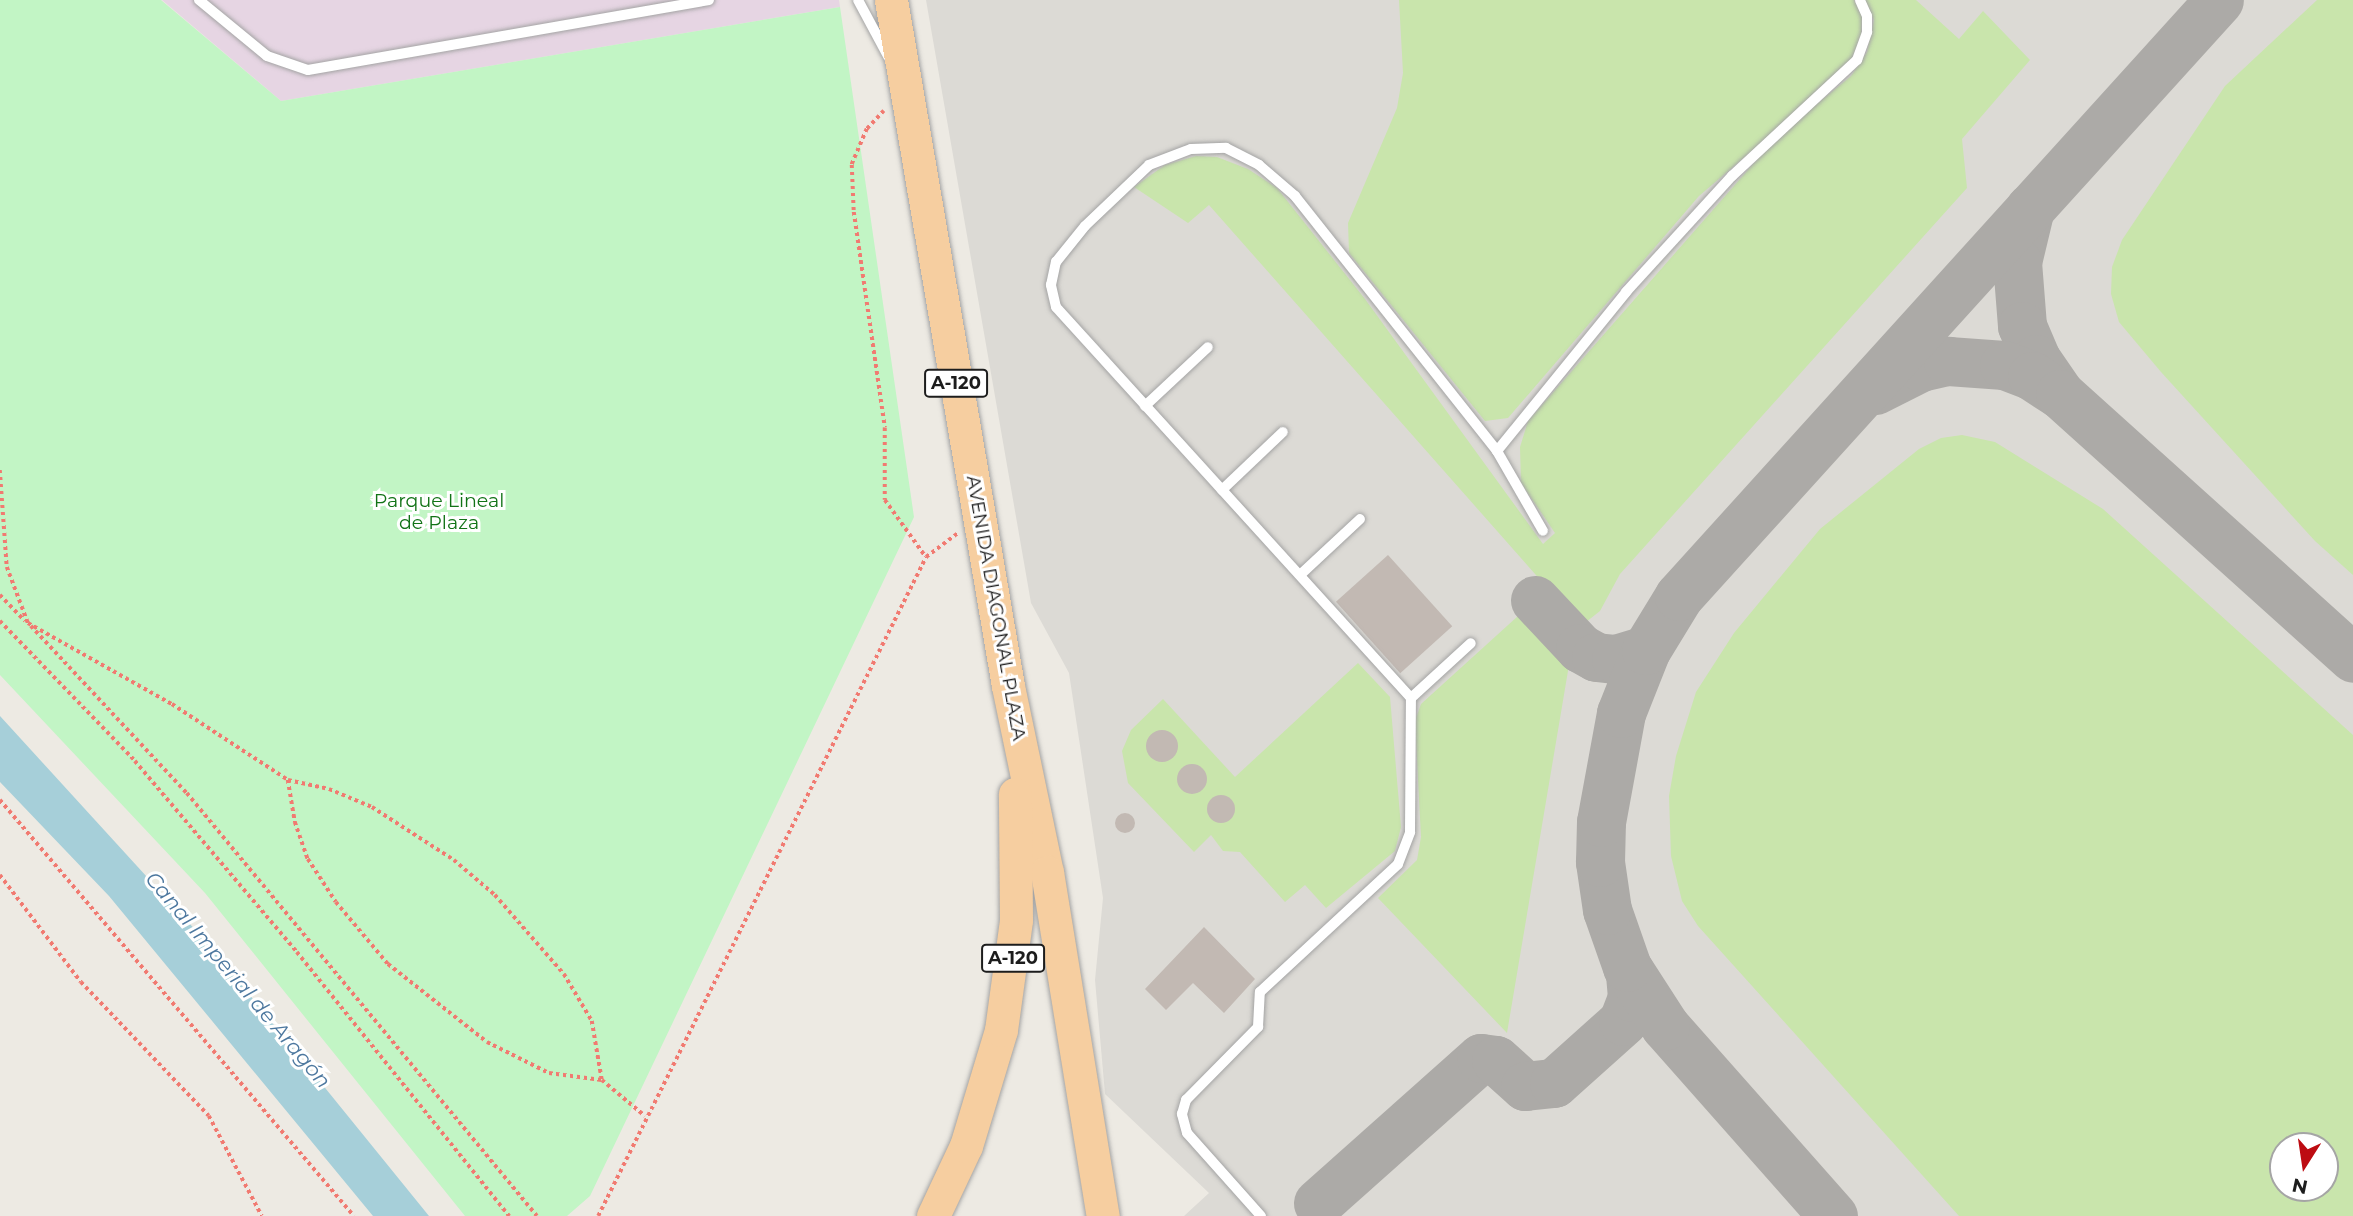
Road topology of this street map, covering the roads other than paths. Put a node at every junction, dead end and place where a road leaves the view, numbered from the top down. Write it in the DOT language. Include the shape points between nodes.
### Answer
graph roads {
  1 [pos="199,0"];
  2 [pos="709,0"];
  3 [pos="858,0"];
  4 [pos="891,0"];
  5 [pos="1860,0"];
  6 [pos="907,91"];
  7 [pos="1208,347"];
  8 [pos="1145,406"];
  9 [pos="1283,432"];
  10 [pos="1497,451"];
  11 [pos="1222,490"];
  12 [pos="1360,519"];
  13 [pos="1543,530"];
  14 [pos="1300,575"];
  15 [pos="1471,643"];
  16 [pos="1008,687"];
  17 [pos="1411,698"];
  18 [pos="933,1216"];
  19 [pos="1104,1216"];
  20 [pos="1261,1216"];
  1 -- 2 [label="lane" via="267,56 308,71"];
  3 -- 6 [label="lane"];
  4 -- 6 [label="main road, AVENIDA DIAGONAL PLAZA / A-120"];
  5 -- 10 [label="lane" via="1867,32 1857,60 1723,186 1626,292"];
  6 -- 16 [label="main road, AVENIDA DIAGONAL PLAZA / A-120"];
  7 -- 8 [label="lane"];
  8 -- 10 [label="lane" via="1056,307 1051,285 1056,262 1084,226 1149,165 1191,149 1226,148 1259,165 1295,196"];
  8 -- 11 [label="lane"];
  9 -- 11 [label="lane"];
  10 -- 13 [label="lane"];
  11 -- 14 [label="lane"];
  12 -- 14 [label="lane"];
  14 -- 17 [label="lane"];
  15 -- 17 [label="lane"];
  16 -- 18 [label="main road, A-120" via="1017,880 1011,972 986,1089"];
  16 -- 19 [label="main road, AVENIDA DIAGONAL PLAZA / A-120" via="1047,872"];
  17 -- 20 [label="lane" via="1410,832 1402,857 1376,887 1260,992 1258,1027 1184,1107 1187,1133"];
}
